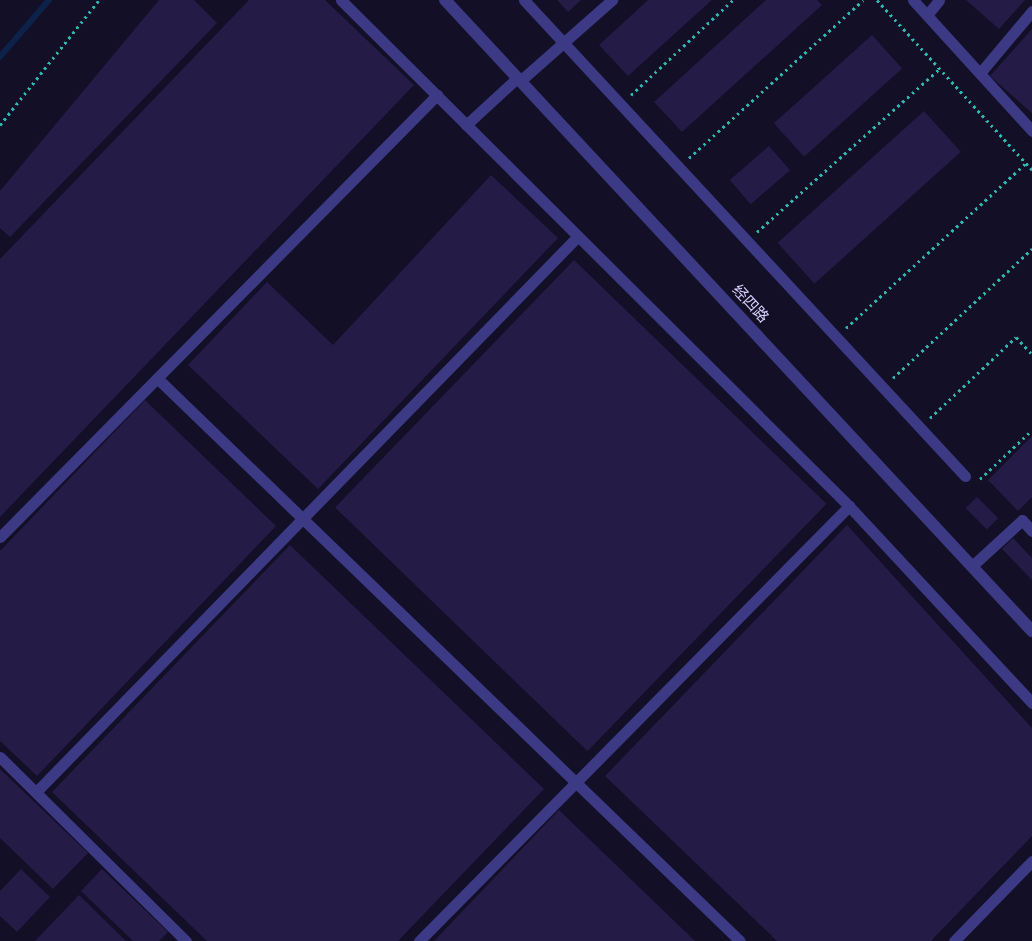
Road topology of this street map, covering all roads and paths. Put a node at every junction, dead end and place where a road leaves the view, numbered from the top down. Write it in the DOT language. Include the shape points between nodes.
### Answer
graph roads {
  1 [pos="99,0"];
  2 [pos="341,0"];
  3 [pos="444,0"];
  4 [pos="524,0"];
  5 [pos="612,0"];
  6 [pos="733,0"];
  7 [pos="863,0"];
  8 [pos="877,0"];
  9 [pos="913,0"];
  10 [pos="939,0"];
  11 [pos="1032,10"];
  12 [pos="927,15"];
  13 [pos="565,44"];
  14 [pos="939,68"];
  15 [pos="980,73"];
  16 [pos="518,79"];
  17 [pos="436,95"];
  18 [pos="621,104"];
  19 [pos="0,125"];
  20 [pos="466,125"];
  21 [pos="1032,131"];
  22 [pos="1026,163"];
  23 [pos="679,166"];
  24 [pos="1032,170"];
  25 [pos="578,236"];
  26 [pos="747,240"];
  27 [pos="1032,249"];
  28 [pos="836,337"];
  29 [pos="1032,354"];
  30 [pos="157,378"];
  31 [pos="883,387"];
  32 [pos="920,427"];
  33 [pos="1032,430"];
  34 [pos="965,476"];
  35 [pos="849,506"];
  36 [pos="302,519"];
  37 [pos="1032,531"];
  38 [pos="0,537"];
  39 [pos="972,566"];
  40 [pos="1032,631"];
  41 [pos="1032,703"];
  42 [pos="0,757"];
  43 [pos="575,782"];
  44 [pos="36,792"];
  45 [pos="1032,861"];
  46 [pos="186,941"];
  47 [pos="419,941"];
  48 [pos="740,941"];
  49 [pos="954,941"];
  1 -- 19 [label="path"];
  2 -- 17 [label="lane"];
  3 -- 16 [label="street, 经四路"];
  4 -- 13 [label="lane"];
  5 -- 13 [label="lane"];
  6 -- 18 [label="path"];
  7 -- 23 [label="path"];
  8 -- 14 [label="path"];
  9 -- 12 [label="lane"];
  10 -- 12 [label="lane"];
  11 -- 15 [label="lane"];
  12 -- 15 [label="lane"];
  13 -- 16 [label="lane"];
  13 -- 18 [label="lane"];
  14 -- 22 [label="path"];
  14 -- 26 [label="path"];
  15 -- 21 [label="lane"];
  16 -- 20 [label="lane"];
  16 -- 39 [label="street, 经四路"];
  17 -- 20 [label="lane"];
  17 -- 30 [label="lane"];
  18 -- 23 [label="lane"];
  20 -- 25 [label="lane"];
  22 -- 24 [label="path"];
  22 -- 28 [label="path"];
  23 -- 26 [label="lane"];
  25 -- 35 [label="lane"];
  25 -- 36 [label="lane"];
  26 -- 28 [label="lane"];
  27 -- 31 [label="path"];
  28 -- 31 [label="lane"];
  29 -- 32 [label="path" via="1016,337"];
  30 -- 36 [label="lane"];
  30 -- 38 [label="lane"];
  31 -- 32 [label="lane"];
  32 -- 34 [label="lane"];
  33 -- 34 [label="path" via="976,482"];
  35 -- 41 [label="lane"];
  35 -- 43 [label="lane"];
  36 -- 43 [label="lane"];
  36 -- 44 [label="lane"];
  37 -- 39 [label="lane" via="1022,520"];
  39 -- 40 [label="street, 经四路"];
  42 -- 44 [label="lane"];
  43 -- 47 [label="lane"];
  43 -- 48 [label="lane"];
  44 -- 46 [label="lane"];
  45 -- 49 [label="lane"];
}
